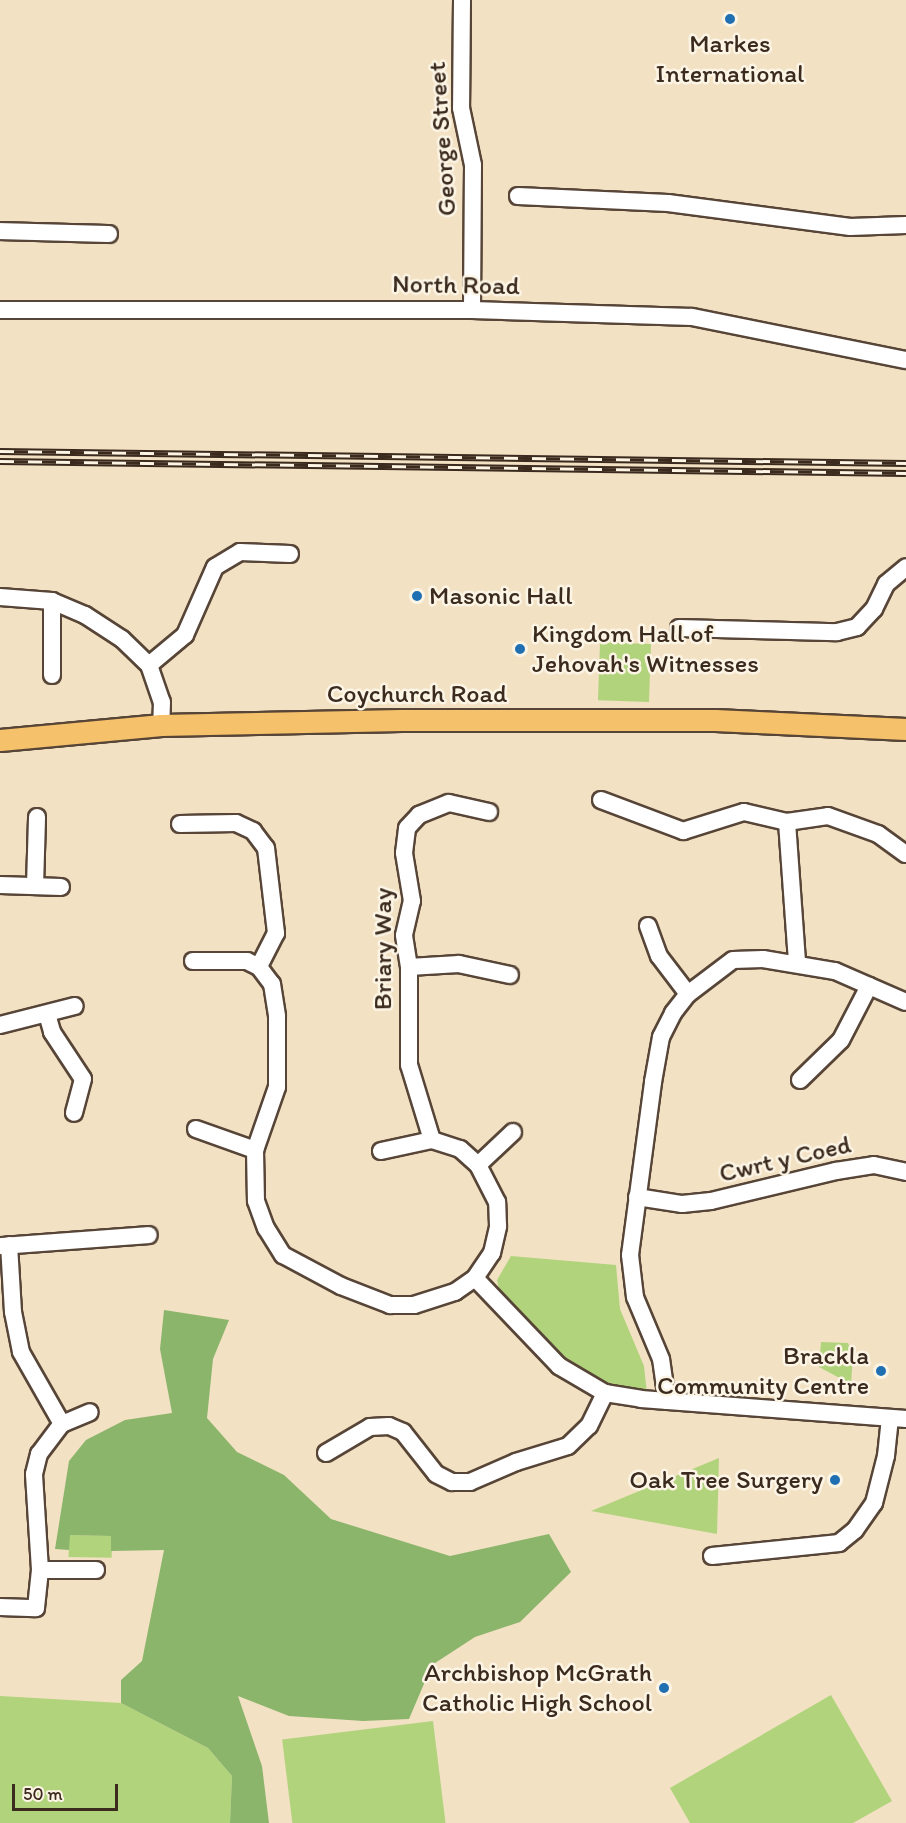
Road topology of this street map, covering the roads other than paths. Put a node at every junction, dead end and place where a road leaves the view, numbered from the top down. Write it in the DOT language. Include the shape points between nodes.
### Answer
graph roads {
  1 [pos="462,0"];
  2 [pos="518,196"];
  3 [pos="906,225"];
  4 [pos="0,231"];
  5 [pos="109,234"];
  6 [pos="0,309"];
  7 [pos="472,310"];
  8 [pos="906,360"];
  9 [pos="290,554"];
  10 [pos="906,567"];
  11 [pos="0,597"];
  12 [pos="52,601"];
  13 [pos="680,628"];
  14 [pos="149,665"];
  15 [pos="52,675"];
  16 [pos="161,725"];
  17 [pos="906,729"];
  18 [pos="0,740"];
  19 [pos="601,800"];
  20 [pos="489,812"];
  21 [pos="37,817"];
  22 [pos="787,822"];
  23 [pos="180,824"];
  24 [pos="906,854"];
  25 [pos="0,885"];
  26 [pos="35,886"];
  27 [pos="61,887"];
  28 [pos="648,926"];
  29 [pos="193,961"];
  30 [pos="797,963"];
  31 [pos="259,967"];
  32 [pos="409,967"];
  33 [pos="510,975"];
  34 [pos="869,986"];
  35 [pos="688,994"];
  36 [pos="906,1002"];
  37 [pos="75,1006"];
  38 [pos="47,1014"];
  39 [pos="0,1025"];
  40 [pos="800,1080"];
  41 [pos="74,1113"];
  42 [pos="196,1129"];
  43 [pos="513,1132"];
  44 [pos="432,1140"];
  45 [pos="255,1150"];
  46 [pos="381,1151"];
  47 [pos="478,1165"];
  48 [pos="906,1172"];
  49 [pos="637,1197"];
  50 [pos="149,1235"];
  51 [pos="5,1246"];
  52 [pos="475,1278"];
  53 [pos="605,1393"];
  54 [pos="667,1401"];
  55 [pos="90,1412"];
  56 [pos="898,1419"];
  57 [pos="62,1424"];
  58 [pos="326,1454"];
  59 [pos="712,1556"];
  60 [pos="40,1570"];
  61 [pos="96,1570"];
  62 [pos="0,1607"];
  1 -- 7 [label="street, George Street" via="461,108 473,165"];
  2 -- 3 [label="street" via="668,203 850,227"];
  4 -- 5 [label="street"];
  6 -- 7 [label="street, North Road"];
  7 -- 8 [label="street, North Road" via="692,317"];
  9 -- 14 [label="street" via="240,552 214,567 185,635"];
  10 -- 13 [label="street" via="886,584 874,609 857,627 837,632"];
  11 -- 12 [label="street"];
  12 -- 14 [label="street" via="85,615 122,639"];
  12 -- 15 [label="street"];
  14 -- 16 [label="street" via="162,702"];
  16 -- 17 [label="main road, Coychurch Road" via="714,720"];
  16 -- 18 [label="main road, Coychurch Road"];
  19 -- 22 [label="street" via="683,831 744,812"];
  20 -- 32 [label="street, Briary Way" via="449,803 419,815 407,828 404,853 412,901 404,935"];
  21 -- 26 [label="street"];
  22 -- 24 [label="street" via="828,816 878,834"];
  22 -- 30 [label="street"];
  23 -- 31 [label="street" via="236,823 253,831 266,848 276,933"];
  25 -- 26 [label="street"];
  26 -- 27 [label="street"];
  28 -- 35 [label="street" via="659,956"];
  29 -- 31 [label="street" via="248,961"];
  30 -- 34 [label="street" via="835,971"];
  30 -- 35 [label="street" via="733,960"];
  31 -- 45 [label="street" via="275,995 277,1088"];
  32 -- 33 [label="street" via="459,964"];
  32 -- 44 [label="street, Briary Way" via="409,1065"];
  34 -- 36 [label="street"];
  34 -- 40 [label="street" via="842,1040"];
  35 -- 49 [label="street" via="661,1037"];
  37 -- 38 [label="street"];
  38 -- 39 [label="street"];
  38 -- 41 [label="street" via="52,1032 83,1079"];
  42 -- 45 [label="street"];
  43 -- 47 [label="street"];
  44 -- 46 [label="street"];
  44 -- 47 [label="street" via="460,1149"];
  45 -- 52 [label="street" via="256,1201 266,1228 283,1255 351,1290 396,1306 438,1299"];
  47 -- 52 [label="street" via="497,1202 498,1226 492,1253"];
  48 -- 49 [label="street, Cwrt y Coed" via="874,1165 682,1204"];
  49 -- 54 [label="street" via="631,1278 661,1359"];
  50 -- 51 [label="street"];
  51 -- 57 [label="street" via="21,1352"];
  52 -- 53 [label="street" via="559,1366"];
  53 -- 54 [label="street"];
  53 -- 58 [label="street" via="590,1426 568,1446 470,1482 452,1482 436,1474 403,1432 389,1426 370,1427"];
  54 -- 56 [label="street"];
  55 -- 57 [label="street"];
  56 -- 59 [label="street" via="874,1503 855,1530 839,1543"];
  57 -- 60 [label="street" via="39,1454 34,1474"];
  60 -- 61 [label="street"];
  60 -- 62 [label="street" via="36,1608"];
}
